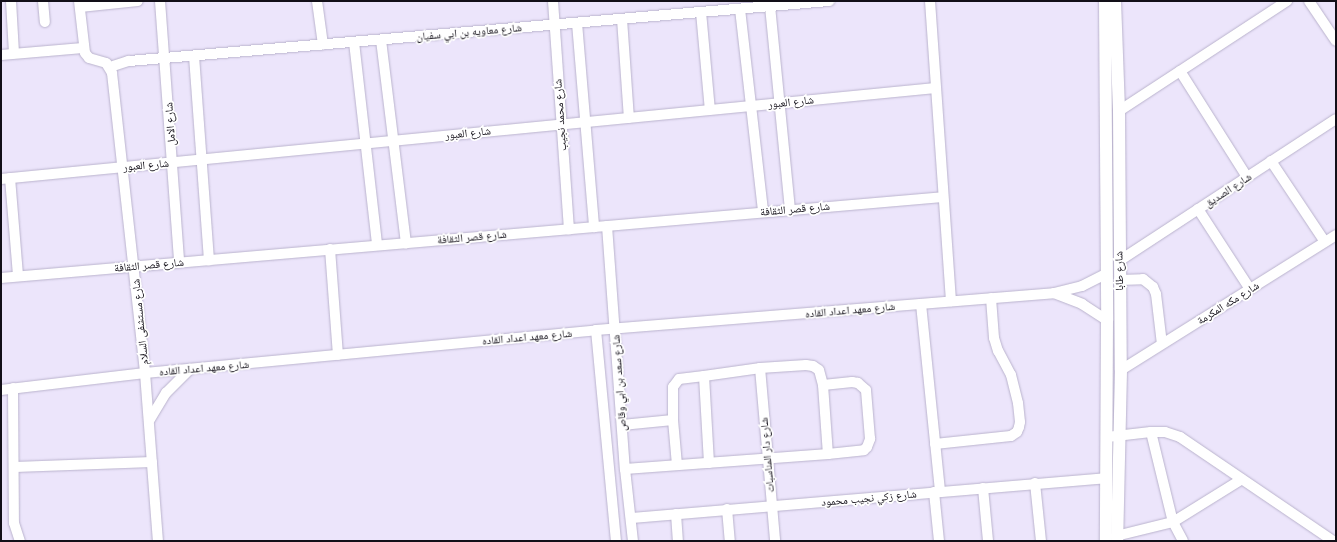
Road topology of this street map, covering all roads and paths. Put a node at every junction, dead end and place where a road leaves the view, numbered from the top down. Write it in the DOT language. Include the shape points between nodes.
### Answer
graph roads {
  1 [pos="11,1"];
  2 [pos="43,1"];
  3 [pos="138,1"];
  4 [pos="160,1"];
  5 [pos="317,1"];
  6 [pos="553,1"];
  7 [pos="829,1"];
  8 [pos="930,1"];
  9 [pos="1105,1"];
  10 [pos="1116,1"];
  11 [pos="1287,1"];
  12 [pos="1309,1"];
  13 [pos="794,2"];
  14 [pos="79,4"];
  15 [pos="770,6"];
  16 [pos="740,9"];
  17 [pos="701,12"];
  18 [pos="622,19"];
  19 [pos="44,22"];
  20 [pos="577,23"];
  21 [pos="555,24"];
  22 [pos="381,40"];
  23 [pos="1336,41"];
  24 [pos="354,42"];
  25 [pos="324,44"];
  26 [pos="83,48"];
  27 [pos="14,53"];
  28 [pos="1,55"];
  29 [pos="194,56"];
  30 [pos="165,58"];
  31 [pos="110,67"];
  32 [pos="1180,71"];
  33 [pos="936,88"];
  34 [pos="780,103"];
  35 [pos="751,106"];
  36 [pos="710,110"];
  37 [pos="1119,111"];
  38 [pos="629,118"];
  39 [pos="1336,119"];
  40 [pos="585,122"];
  41 [pos="560,124"];
  42 [pos="394,141"];
  43 [pos="366,143"];
  44 [pos="202,160"];
  45 [pos="1271,161"];
  46 [pos="172,162"];
  47 [pos="123,167"];
  48 [pos="1247,177"];
  49 [pos="6,179"];
  50 [pos="942,197"];
  51 [pos="1198,209"];
  52 [pos="790,210"];
  53 [pos="763,212"];
  54 [pos="608,226"];
  55 [pos="594,227"];
  56 [pos="569,229"];
  57 [pos="1336,235"];
  58 [pos="1325,242"];
  59 [pos="406,243"];
  60 [pos="377,245"];
  61 [pos="330,250"];
  62 [pos="209,260"];
  63 [pos="1119,261"];
  64 [pos="179,262"];
  65 [pos="134,266"];
  66 [pos="1107,273"];
  67 [pos="18,276"];
  68 [pos="1,278"];
  69 [pos="1119,280"];
  70 [pos="1250,289"];
  71 [pos="1054,293"];
  72 [pos="991,298"];
  73 [pos="951,301"];
  74 [pos="921,304"];
  75 [pos="1107,320"];
  76 [pos="615,329"];
  77 [pos="596,330"];
  78 [pos="1162,344"];
  79 [pos="338,355"];
  80 [pos="760,368"];
  81 [pos="190,369"];
  82 [pos="1120,370"];
  83 [pos="145,373"];
  84 [pos="704,376"];
  85 [pos="823,385"];
  86 [pos="13,388"];
  87 [pos="1,390"];
  88 [pos="673,420"];
  89 [pos="149,421"];
  90 [pos="622,425"];
  91 [pos="1151,432"];
  92 [pos="1120,434"];
  93 [pos="1107,437"];
  94 [pos="935,444"];
  95 [pos="828,454"];
  96 [pos="767,459"];
  97 [pos="152,462"];
  98 [pos="709,463"];
  99 [pos="678,465"];
  100 [pos="15,467"];
  101 [pos="625,469"];
  102 [pos="1106,478"];
  103 [pos="1242,478"];
  104 [pos="1035,484"];
  105 [pos="983,488"];
  106 [pos="937,492"];
  107 [pos="771,506"];
  108 [pos="727,510"];
  109 [pos="676,514"];
  110 [pos="631,518"];
  111 [pos="1173,522"];
  112 [pos="1113,539"];
  113 [pos="20,541"];
  114 [pos="158,541"];
  115 [pos="616,541"];
  116 [pos="633,541"];
  117 [pos="678,541"];
  118 [pos="730,541"];
  119 [pos="774,541"];
  120 [pos="939,541"];
  121 [pos="988,541"];
  122 [pos="1041,541"];
  123 [pos="1183,541"];
  124 [pos="1333,541"];
  1 -- 27 [label="street"];
  2 -- 19 [label="street"];
  3 -- 14 [label="street"];
  4 -- 30 [label="street, شارع الامل"];
  5 -- 25 [label="street"];
  6 -- 21 [label="street, شارع محمد نجيب"];
  7 -- 13 [label="street, شارع معاويه بن ابي سفيان"];
  8 -- 33 [label="street"];
  9 -- 66 [label="street, شارع طابا"];
  10 -- 37 [label="street, شارع طابا"];
  11 -- 32 [label="street"];
  12 -- 23 [label="street"];
  13 -- 15 [label="street, شارع معاويه بن ابي سفيان"];
  14 -- 26 [label="street"];
  15 -- 16 [label="street, شارع معاويه بن ابي سفيان"];
  15 -- 34 [label="street"];
  16 -- 17 [label="street, شارع معاويه بن ابي سفيان"];
  16 -- 35 [label="street"];
  17 -- 18 [label="street, شارع معاويه بن ابي سفيان"];
  17 -- 36 [label="street"];
  18 -- 20 [label="street, شارع معاويه بن ابي سفيان"];
  18 -- 38 [label="street"];
  20 -- 21 [label="street, شارع معاويه بن ابي سفيان"];
  20 -- 40 [label="street"];
  21 -- 22 [label="street, شارع معاويه بن ابي سفيان"];
  21 -- 41 [label="street, شارع محمد نجيب"];
  22 -- 24 [label="street, شارع معاويه بن ابي سفيان"];
  22 -- 42 [label="street"];
  24 -- 25 [label="street, شارع معاويه بن ابي سفيان"];
  24 -- 43 [label="street"];
  25 -- 29 [label="street, شارع معاويه بن ابي سفيان"];
  26 -- 27 [label="street"];
  26 -- 31 [label="street" via="89,58 106,63"];
  27 -- 28 [label="street"];
  29 -- 30 [label="street, شارع معاويه بن ابي سفيان"];
  29 -- 44 [label="street"];
  30 -- 31 [label="street, شارع معاويه بن ابي سفيان" via="128,61"];
  30 -- 46 [label="street, شارع الامل"];
  31 -- 47 [label="street, شارع مستشفى السلام"];
  32 -- 37 [label="street"];
  32 -- 48 [label="street"];
  33 -- 34 [label="street, شارع العبور"];
  33 -- 50 [label="street"];
  34 -- 35 [label="street, شارع العبور"];
  34 -- 52 [label="street"];
  35 -- 36 [label="street, شارع العبور"];
  35 -- 53 [label="street"];
  36 -- 38 [label="street, شارع العبور"];
  37 -- 63 [label="street, شارع طابا"];
  38 -- 40 [label="street, شارع العبور"];
  39 -- 45 [label="street, شارع الصديق"];
  40 -- 41 [label="street, شارع العبور"];
  40 -- 55 [label="street"];
  41 -- 42 [label="street, شارع العبور"];
  41 -- 56 [label="street, شارع محمد نجيب"];
  42 -- 43 [label="street, شارع العبور"];
  42 -- 59 [label="street"];
  43 -- 44 [label="street, شارع العبور"];
  43 -- 60 [label="street"];
  44 -- 46 [label="street, شارع العبور"];
  44 -- 62 [label="street"];
  45 -- 48 [label="street, شارع الصديق"];
  45 -- 58 [label="street"];
  46 -- 47 [label="street, شارع العبور"];
  46 -- 64 [label="street, شارع الامل"];
  47 -- 49 [label="street, شارع العبور"];
  47 -- 65 [label="street, شارع مستشفى السلام"];
  48 -- 51 [label="street, شارع الصديق"];
  49 -- 67 [label="street"];
  50 -- 52 [label="street, شارع قصر الثقافة"];
  50 -- 73 [label="street"];
  51 -- 63 [label="street, شارع الصديق"];
  51 -- 70 [label="street"];
  52 -- 53 [label="street, شارع قصر الثقافة"];
  53 -- 54 [label="street, شارع قصر الثقافة"];
  54 -- 55 [label="street, شارع قصر الثقافة"];
  54 -- 76 [label="street, شارع سعد بن ابي وقاص"];
  55 -- 56 [label="street, شارع قصر الثقافة"];
  56 -- 59 [label="street, شارع قصر الثقافة"];
  57 -- 58 [label="street, شارع مكه المكرمة"];
  58 -- 70 [label="street, شارع مكه المكرمة"];
  59 -- 60 [label="street, شارع قصر الثقافة"];
  60 -- 61 [label="street, شارع قصر الثقافة"];
  61 -- 62 [label="street, شارع قصر الثقافة"];
  61 -- 79 [label="street"];
  62 -- 64 [label="street, شارع قصر الثقافة"];
  63 -- 69 [label="street, شارع طابا"];
  64 -- 65 [label="street, شارع قصر الثقافة"];
  65 -- 67 [label="street, شارع قصر الثقافة"];
  65 -- 83 [label="street, شارع مستشفى السلام"];
  66 -- 71 [label="street, شارع معهد اعداد القاده" via="1082,286"];
  66 -- 75 [label="street, شارع طابا"];
  67 -- 68 [label="street, شارع قصر الثقافة"];
  69 -- 78 [label="street" via="1143,279 1154,287"];
  69 -- 82 [label="street, شارع طابا"];
  70 -- 78 [label="street, شارع مكه المكرمة"];
  71 -- 72 [label="street, شارع معهد اعداد القاده"];
  71 -- 75 [label="street, شارع معهد اعداد القاده" via="1082,304"];
  72 -- 73 [label="street, شارع معهد اعداد القاده"];
  72 -- 94 [label="street" via="994,338 1011,375 1018,403 1019,427 1011,436"];
  73 -- 74 [label="street, شارع معهد اعداد القاده"];
  74 -- 76 [label="street, شارع معهد اعداد القاده"];
  74 -- 94 [label="street"];
  75 -- 93 [label="street, شارع طابا"];
  76 -- 77 [label="street, شارع معهد اعداد القاده"];
  76 -- 90 [label="street, شارع سعد بن ابي وقاص"];
  77 -- 79 [label="street, شارع معهد اعداد القاده"];
  77 -- 115 [label="street, شارع سعد بن ابي وقاص"];
  78 -- 82 [label="street, شارع مكه المكرمة"];
  79 -- 81 [label="street, شارع معهد اعداد القاده"];
  80 -- 84 [label="street"];
  80 -- 85 [label="street" via="813,366 821,374"];
  80 -- 96 [label="street, شارع دار المناسبات"];
  81 -- 83 [label="street, شارع معهد اعداد القاده"];
  81 -- 89 [label="street" via="166,393"];
  82 -- 92 [label="street, شارع طابا"];
  83 -- 86 [label="street, شارع معهد اعداد القاده"];
  83 -- 89 [label="street, شارع مستشفى السلام"];
  84 -- 88 [label="street" via="679,379 675,382 672,392"];
  84 -- 98 [label="street"];
  85 -- 95 [label="street"];
  85 -- 95 [label="street" via="852,382 863,386 866,390 870,432 869,444 864,450"];
  86 -- 87 [label="street, شارع معهد اعداد القاده"];
  86 -- 100 [label="street"];
  88 -- 90 [label="street"];
  88 -- 99 [label="street"];
  89 -- 97 [label="street, شارع مستشفى السلام"];
  90 -- 101 [label="street, شارع سعد بن ابي وقاص"];
  91 -- 92 [label="street"];
  91 -- 103 [label="street" via="1180,436"];
  91 -- 111 [label="street"];
  92 -- 93 [label="street"];
  92 -- 112 [label="street, شارع طابا"];
  93 -- 102 [label="street, شارع طابا"];
  94 -- 106 [label="street"];
  95 -- 96 [label="street"];
  96 -- 98 [label="street"];
  96 -- 107 [label="street, شارع دار المناسبات"];
  97 -- 100 [label="street"];
  97 -- 114 [label="street, شارع مستشفى السلام"];
  98 -- 99 [label="street"];
  99 -- 101 [label="street"];
  100 -- 113 [label="street" via="14,523"];
  101 -- 110 [label="street, شارع سعد بن ابي وقاص"];
  102 -- 104 [label="street, شارع زكي نجيب محمود"];
  102 -- 112 [label="street, شارع طابا"];
  103 -- 111 [label="street"];
  103 -- 124 [label="street"];
  104 -- 105 [label="street, شارع زكي نجيب محمود"];
  104 -- 122 [label="street"];
  105 -- 106 [label="street, شارع زكي نجيب محمود"];
  105 -- 121 [label="street"];
  106 -- 107 [label="street, شارع زكي نجيب محمود"];
  106 -- 120 [label="street"];
  107 -- 108 [label="street, شارع زكي نجيب محمود"];
  107 -- 119 [label="street, شارع دار المناسبات"];
  108 -- 109 [label="street, شارع زكي نجيب محمود"];
  108 -- 118 [label="street"];
  109 -- 110 [label="street, شارع زكي نجيب محمود"];
  109 -- 117 [label="street"];
  110 -- 116 [label="street, شارع سعد بن ابي وقاص"];
  111 -- 112 [label="street"];
  111 -- 123 [label="street"];
}
